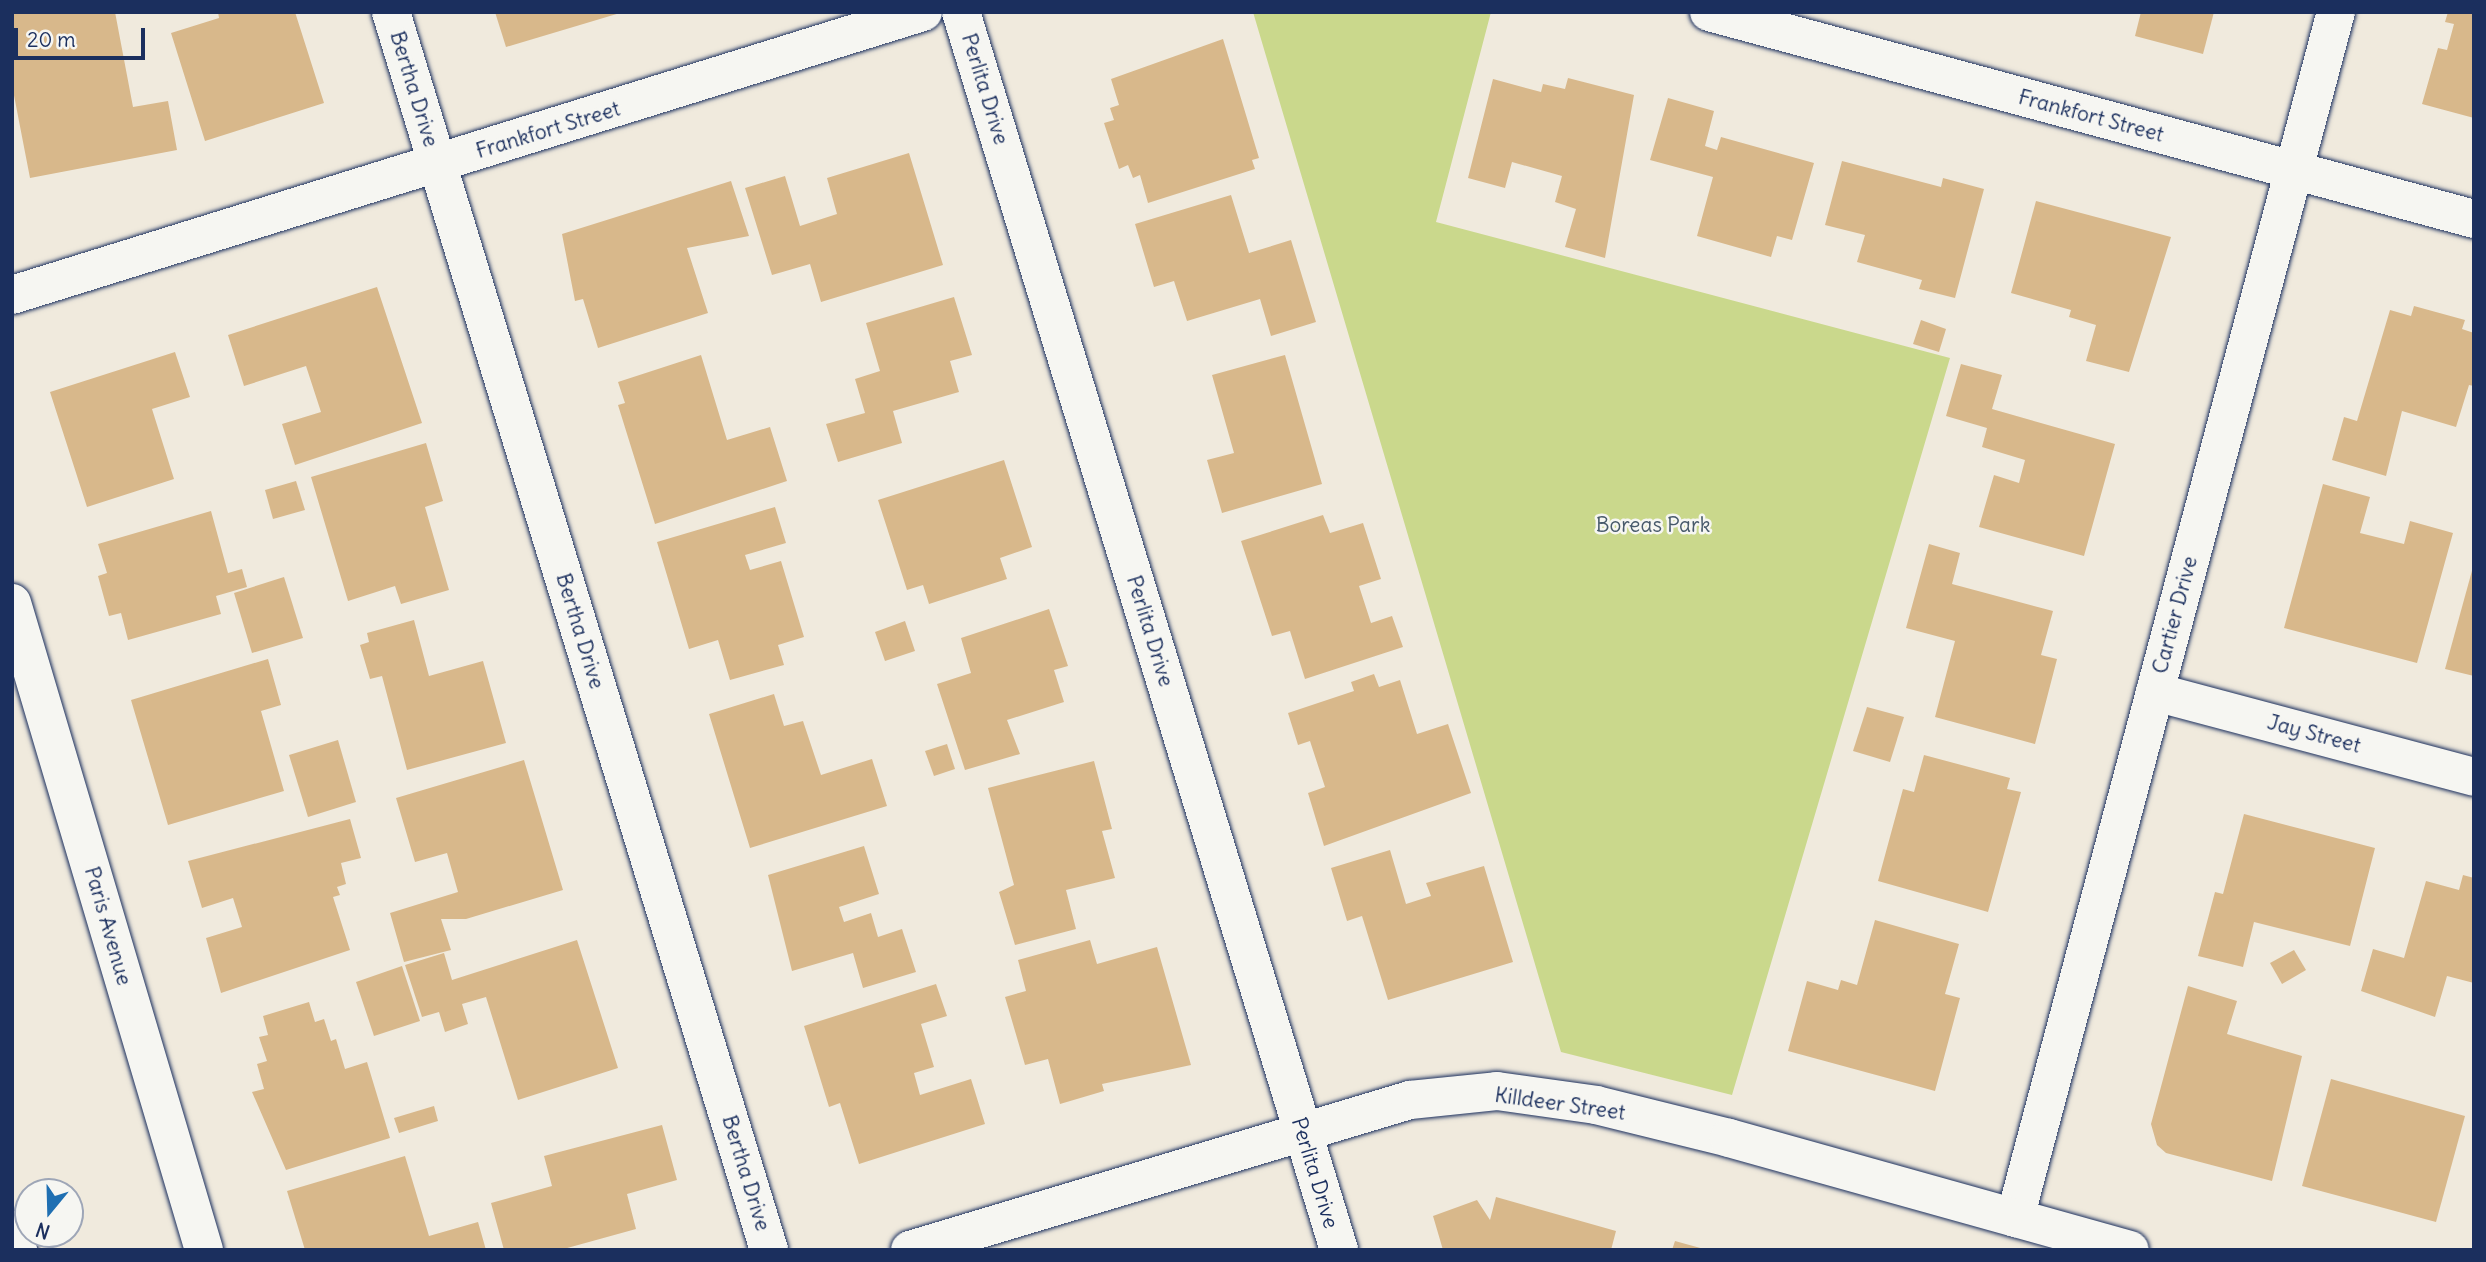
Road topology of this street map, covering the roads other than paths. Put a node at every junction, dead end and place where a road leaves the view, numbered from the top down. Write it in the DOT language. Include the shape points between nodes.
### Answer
graph roads {
  1 [pos="391,12"];
  2 [pos="923,12"];
  3 [pos="961,12"];
  4 [pos="1709,12"];
  5 [pos="2336,12"];
  6 [pos="437,164"];
  7 [pos="2295,171"];
  8 [pos="2474,219"];
  9 [pos="12,295"];
  10 [pos="12,603"];
  11 [pos="2155,691"];
  12 [pos="2474,777"];
  13 [pos="1303,1133"];
  14 [pos="2015,1218"];
  15 [pos="12,1230"];
  16 [pos="18,1250"];
  17 [pos="204,1250"];
  18 [pos="769,1250"];
  19 [pos="910,1250"];
  20 [pos="1339,1250"];
  21 [pos="2130,1250"];
  1 -- 6 [label="street, Bertha Drive"];
  2 -- 6 [label="street, Frankfort Street"];
  3 -- 13 [label="street, Perlita Drive"];
  4 -- 7 [label="street, Frankfort Street"];
  5 -- 7 [label="street, Cartier Drive"];
  6 -- 9 [label="street, Frankfort Street"];
  6 -- 18 [label="street, Bertha Drive"];
  7 -- 8 [label="street, Frankfort Street"];
  7 -- 11 [label="street, Cartier Drive"];
  10 -- 17 [label="street, Paris Avenue"];
  11 -- 12 [label="street, Jay Street"];
  11 -- 14 [label="street, Cartier Drive"];
  13 -- 14 [label="street, Killdeer Street" via="1410,1100 1497,1091 1636,1115"];
  13 -- 19 [label="street, Killdeer Street"];
  13 -- 20 [label="street, Perlita Drive"];
  14 -- 21 [label="street, Killdeer Street"];
  15 -- 16 [label="street"];
}
